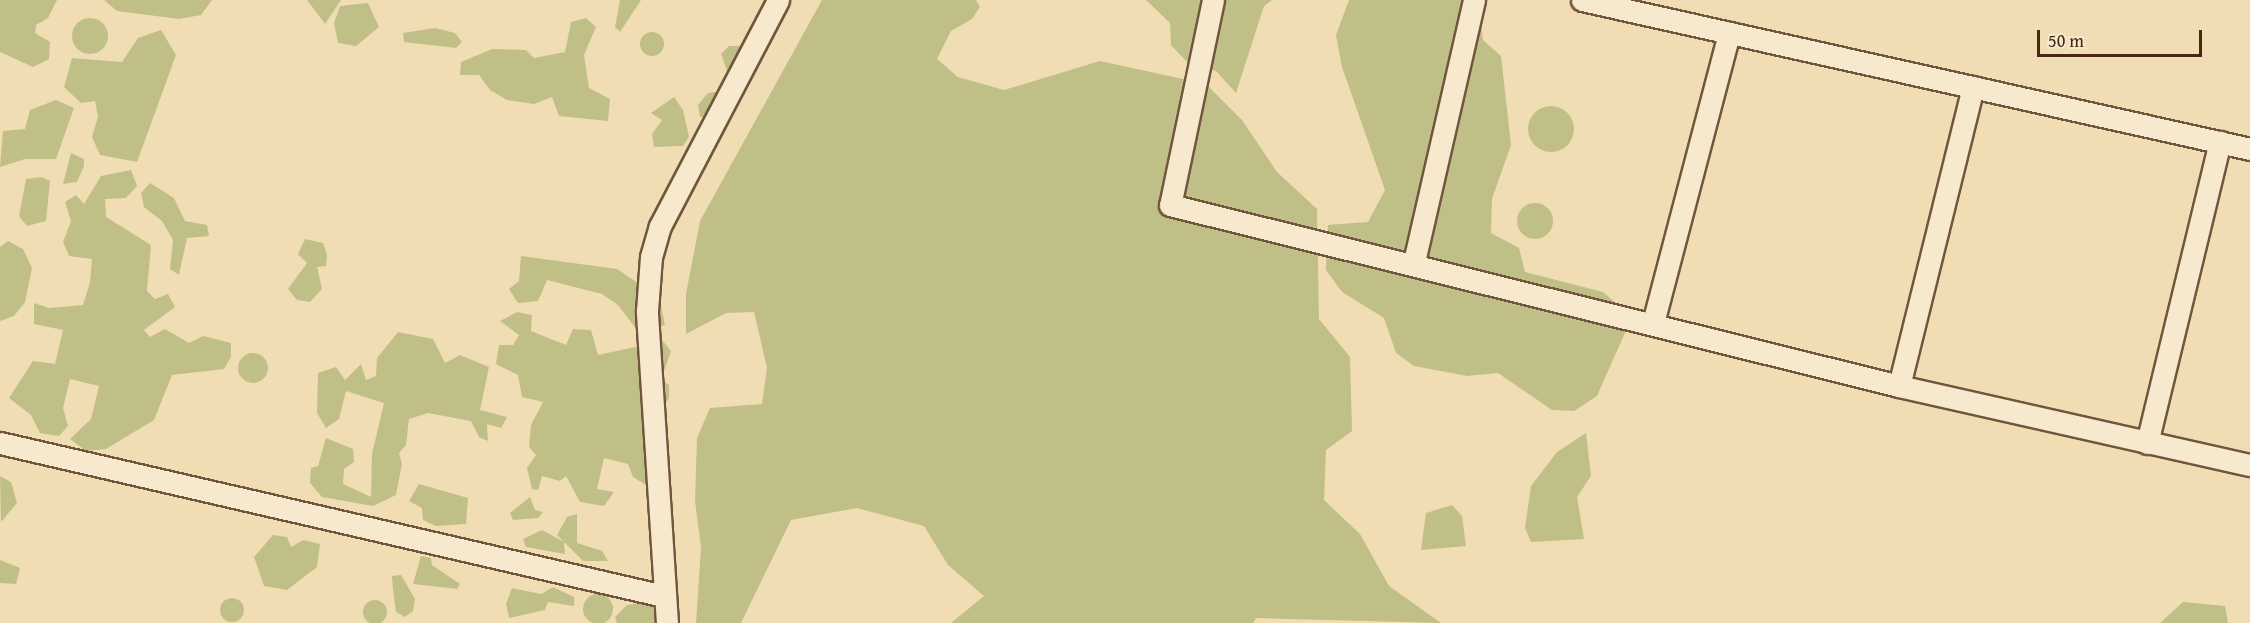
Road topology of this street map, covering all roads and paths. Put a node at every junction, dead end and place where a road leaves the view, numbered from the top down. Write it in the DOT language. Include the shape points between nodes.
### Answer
graph roads {
  1 [pos="778,0"];
  2 [pos="1213,0"];
  3 [pos="1474,0"];
  4 [pos="1582,0"];
  5 [pos="1729,33"];
  6 [pos="1973,87"];
  7 [pos="2220,142"];
  8 [pos="2250,149"];
  9 [pos="1414,262"];
  10 [pos="1653,323"];
  11 [pos="1899,386"];
  12 [pos="0,443"];
  13 [pos="2147,443"];
  14 [pos="2250,465"];
  15 [pos="664,596"];
  16 [pos="667,623"];
  1 -- 15 [label="street" via="665,216 651,257 647,310"];
  2 -- 9 [label="street" via="1168,204"];
  3 -- 9 [label="street"];
  4 -- 5 [label="street"];
  5 -- 6 [label="street"];
  5 -- 10 [label="street"];
  6 -- 7 [label="street"];
  6 -- 11 [label="street"];
  7 -- 8 [label="street"];
  7 -- 13 [label="street"];
  9 -- 10 [label="street"];
  10 -- 11 [label="street"];
  11 -- 13 [label="street"];
  12 -- 15 [label="street"];
  13 -- 14 [label="street"];
  15 -- 16 [label="street"];
}
